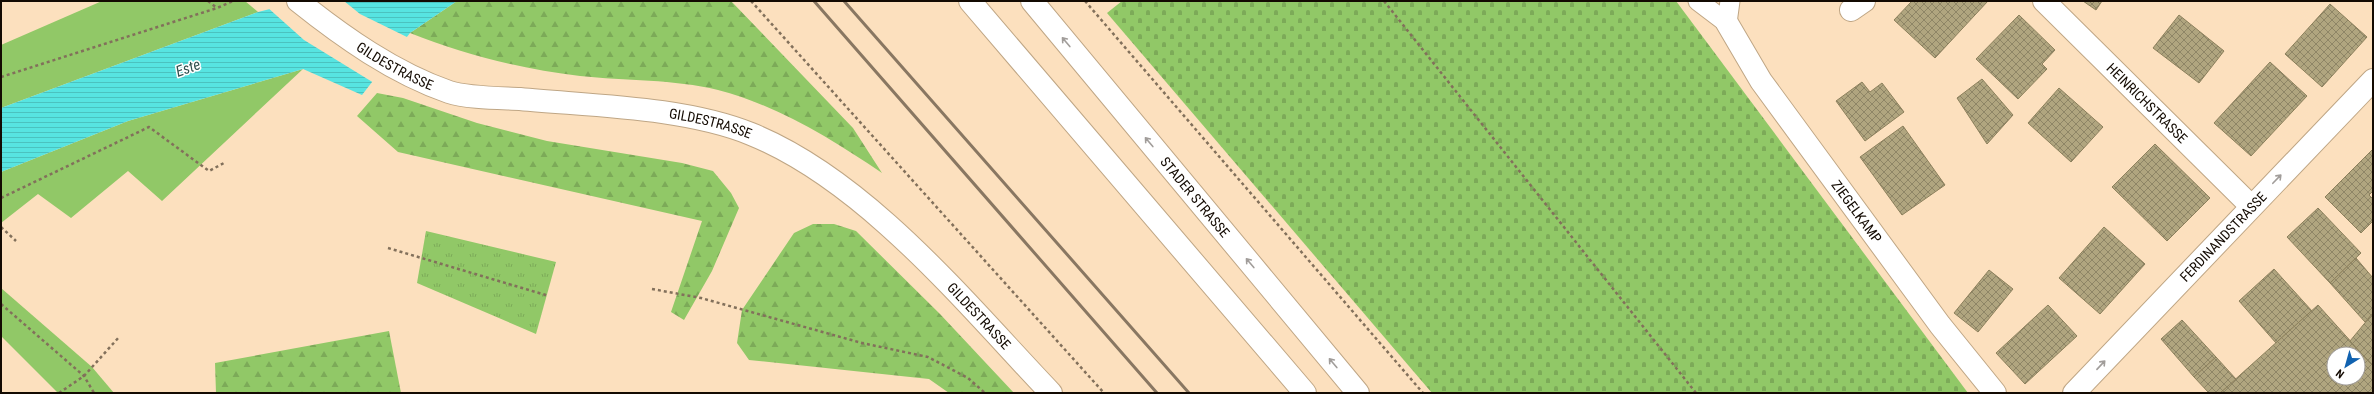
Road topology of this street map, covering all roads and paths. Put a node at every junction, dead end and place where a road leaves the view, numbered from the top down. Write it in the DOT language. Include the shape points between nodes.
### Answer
graph roads {
  1 [pos="208,1"];
  2 [pos="233,1"];
  3 [pos="298,1"];
  4 [pos="751,1"];
  5 [pos="970,1"];
  6 [pos="1032,1"];
  7 [pos="1085,1"];
  8 [pos="1384,1"];
  9 [pos="1698,1"];
  10 [pos="1730,1"];
  11 [pos="2044,1"];
  12 [pos="217,8"];
  13 [pos="1727,23"];
  14 [pos="1,77"];
  15 [pos="2373,80"];
  16 [pos="224,163"];
  17 [pos="1,198"];
  18 [pos="2251,206"];
  19 [pos="1,227"];
  20 [pos="16,241"];
  21 [pos="388,248"];
  22 [pos="652,289"];
  23 [pos="549,296"];
  24 [pos="1,304"];
  25 [pos="120,336"];
  26 [pos="84,376"];
  27 [pos="59,393"];
  28 [pos="94,393"];
  29 [pos="985,393"];
  30 [pos="1051,393"];
  31 [pos="1104,393"];
  32 [pos="1305,393"];
  33 [pos="1358,393"];
  34 [pos="1423,393"];
  35 [pos="1696,393"];
  36 [pos="1995,393"];
  37 [pos="2074,393"];
  1 -- 12 [label="path"];
  2 -- 12 [label="path"];
  3 -- 30 [label="street, GILDESTRASSE" via="330,26 399,70 451,93 687,115 751,134 803,161 869,207"];
  4 -- 31 [label="path"];
  5 -- 32 [label="street"];
  33 -- 6 [label="street, STADER STRASSE, one-way"];
  7 -- 34 [label="path"];
  8 -- 35 [label="path"];
  9 -- 13 [label="lane"];
  10 -- 13 [label="lane"];
  11 -- 18 [label="street, HEINRICHSTRASSE"];
  12 -- 14 [label="path"];
  13 -- 36 [label="street, ZIEGELKAMP" via="1761,81 1940,325"];
  18 -- 15 [label="street, FERDINANDSTRASSE, one-way"];
  16 -- 17 [label="path" via="210,171 149,127"];
  37 -- 18 [label="street, FERDINANDSTRASSE, one-way"];
  19 -- 20 [label="path"];
  21 -- 23 [label="path"];
  22 -- 29 [label="path" via="702,298 862,343 928,357 968,378"];
  24 -- 26 [label="path"];
  25 -- 26 [label="path"];
  26 -- 27 [label="path"];
  26 -- 28 [label="path"];
}
